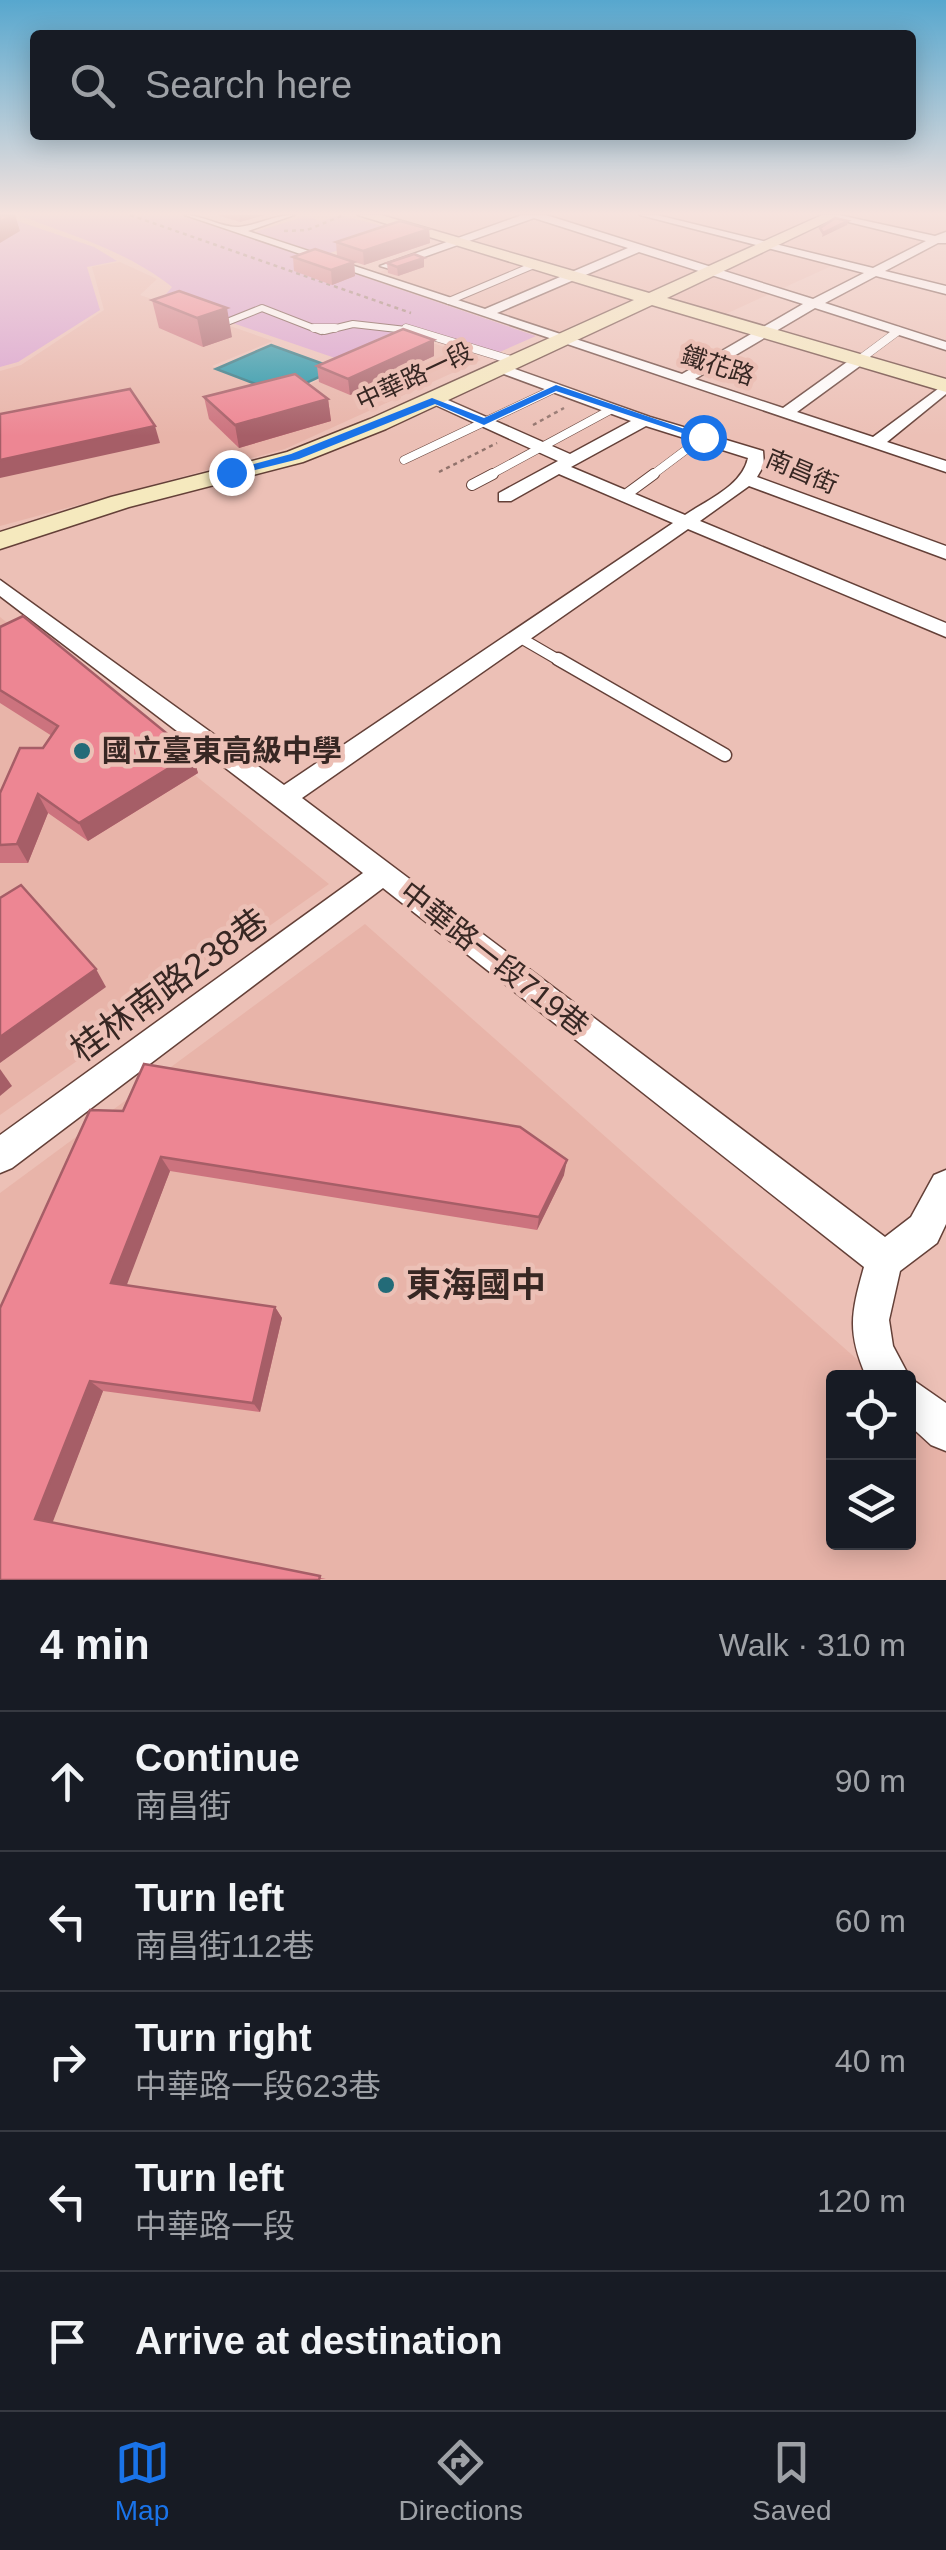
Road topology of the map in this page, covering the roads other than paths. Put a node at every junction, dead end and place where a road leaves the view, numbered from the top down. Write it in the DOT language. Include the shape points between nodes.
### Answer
graph roads {
  1 [pos="412,289"];
  2 [pos="477,289"];
  3 [pos="542,289"];
  4 [pos="617,289"];
  5 [pos="670,289"];
  6 [pos="762,289"];
  7 [pos="843,289"];
  8 [pos="649,298"];
  9 [pos="449,301"];
  10 [pos="812,304"];
  11 [pos="486,313"];
  12 [pos="222,324"];
  13 [pos="898,331"];
  14 [pos="761,332"];
  15 [pos="562,338"];
  16 [pos="946,346"];
  17 [pos="859,360"];
  18 [pos="504,364"];
  19 [pos="689,382"];
  20 [pos="946,387"];
  21 [pos="556,388"];
  22 [pos="436,400"];
  23 [pos="612,409"];
  24 [pos="786,413"];
  25 [pos="644,420"];
  26 [pos="484,422"];
  27 [pos="703,437"];
  28 [pos="876,443"];
  29 [pos="542,447"];
  30 [pos="946,456"];
  31 [pos="404,460"];
  32 [pos="563,463"];
  33 [pos="946,467"];
  34 [pos="746,478"];
  35 [pos="472,485"];
  36 [pos="624,496"];
  37 [pos="505,497"];
  38 [pos="686,522"];
  39 [pos="0,540"];
  40 [pos="946,553"];
  41 [pos="0,586"];
  42 [pos="946,631"];
  43 [pos="519,637"];
  44 [pos="725,755"];
  45 [pos="281,800"];
  46 [pos="383,873"];
  47 [pos="0,1156"];
  48 [pos="946,1187"];
  49 [pos="885,1260"];
  50 [pos="884,1370"];
  51 [pos="916,1404"];
  52 [pos="946,1430"];
  1 -- 9 [label="street, 鐵花路"];
  2 -- 9 [label="lane"];
  3 -- 11 [label="street"];
  4 -- 8 [label="street"];
  5 -- 8 [label="street, 中華路一段"];
  6 -- 10 [label="street"];
  7 -- 10 [label="street"];
  8 -- 14 [label="street"];
  8 -- 15 [label="street, 中華路一段"];
  9 -- 11 [label="street, 鐵花路"];
  10 -- 13 [label="street"];
  10 -- 14 [label="street"];
  11 -- 15 [label="street, 鐵花路"];
  12 -- 18 [label="lane" via="262,308 322,331 388,324"];
  13 -- 16 [label="street"];
  13 -- 17 [label="lane"];
  14 -- 17 [label="street"];
  14 -- 19 [label="street" via="765,341"];
  15 -- 18 [label="street, 中華路一段"];
  15 -- 19 [label="street, 鐵花路"];
  17 -- 20 [label="street"];
  17 -- 24 [label="street"];
  18 -- 21 [label="street, 南昌街"];
  18 -- 22 [label="street, 中華路一段"];
  19 -- 24 [label="street, 鐵花路"];
  20 -- 28 [label="street"];
  21 -- 23 [label="street, 南昌街"];
  21 -- 26 [label="lane"];
  22 -- 26 [label="street"];
  22 -- 39 [label="street, 中華路一段" via="295,457"];
  23 -- 25 [label="street, 南昌街"];
  23 -- 29 [label="lane"];
  24 -- 28 [label="street, 鐵花路"];
  25 -- 27 [label="street, 南昌街"];
  25 -- 32 [label="street"];
  26 -- 29 [label="street"];
  26 -- 31 [label="lane"];
  27 -- 34 [label="street, 南昌街" via="757,455"];
  27 -- 36 [label="lane"];
  28 -- 30 [label="street"];
  28 -- 33 [label="street, 鐵花路"];
  29 -- 32 [label="street"];
  29 -- 35 [label="lane"];
  32 -- 36 [label="street"];
  32 -- 37 [label="street"];
  34 -- 38 [label="street"];
  34 -- 40 [label="street, 南昌街"];
  36 -- 38 [label="street"];
  38 -- 42 [label="street"];
  38 -- 43 [label="street"];
  41 -- 45 [label="street, 中華路一段719巷"];
  43 -- 44 [label="lane"];
  43 -- 45 [label="street"];
  45 -- 46 [label="street, 中華路一段719巷"];
  46 -- 47 [label="street, 桂林南路238巷"];
  46 -- 49 [label="street, 中華路一段719巷"];
  48 -- 49 [label="street" via="924,1230"];
  49 -- 50 [label="street" via="867,1323"];
  51 -- 52 [label="street"];
}
